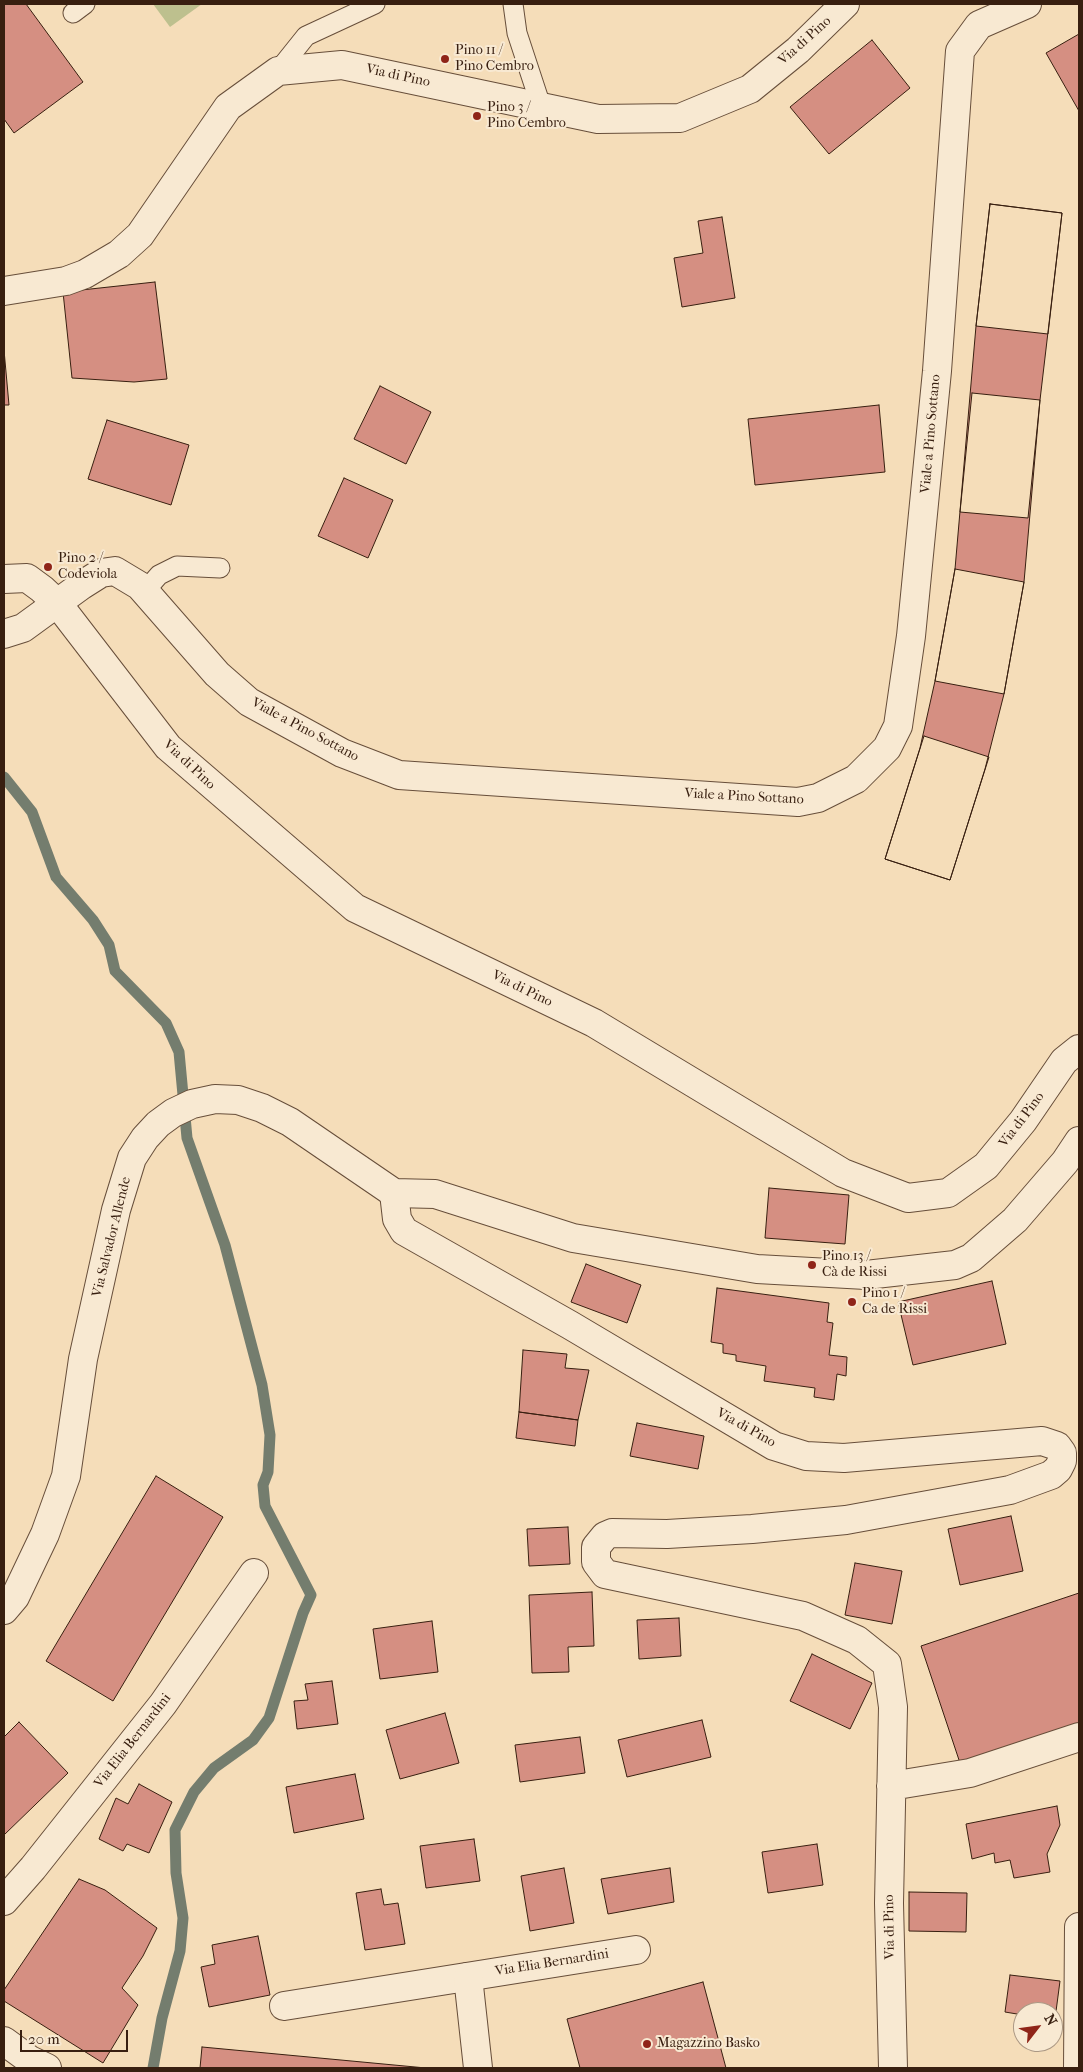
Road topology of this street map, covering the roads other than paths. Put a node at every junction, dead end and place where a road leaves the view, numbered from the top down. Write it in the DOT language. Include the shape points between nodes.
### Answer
graph roads {
  1 [pos="375,4"];
  2 [pos="513,4"];
  3 [pos="845,4"];
  4 [pos="1026,4"];
  5 [pos="278,71"];
  6 [pos="541,106"];
  7 [pos="4,291"];
  8 [pos="220,568"];
  9 [pos="4,578"];
  10 [pos="145,591"];
  11 [pos="58,604"];
  12 [pos="4,634"];
  13 [pos="1079,1049"];
  14 [pos="1079,1141"];
  15 [pos="394,1194"];
  16 [pos="254,1573"];
  17 [pos="4,1610"];
  18 [pos="1079,1736"];
  19 [pos="891,1786"];
  20 [pos="4,1902"];
  21 [pos="1079,1927"];
  22 [pos="636,1950"];
  23 [pos="468,1977"];
  24 [pos="284,2006"];
  25 [pos="4,2041"];
  26 [pos="47,2068"];
  27 [pos="478,2068"];
  28 [pos="893,2068"];
  29 [pos="1078,2068"];
  1 -- 5 [label="lane" via="306,36"];
  2 -- 6 [label="lane" via="517,33"];
  3 -- 6 [label="street, Via di Pino" via="798,50 750,88 680,118 598,118"];
  4 -- 10 [label="street, Viale a Pino Sottano" via="979,25 960,51 937,372 910,645 898,726 887,748 856,779 818,798 798,802 399,775 342,753 249,702 217,674"];
  5 -- 6 [label="street, Via di Pino" via="342,65"];
  5 -- 7 [label="street" via="228,107 140,235 119,254 66,281"];
  8 -- 10 [label="lane" via="177,566 159,575"];
  9 -- 11 [label="street, Via di Pino" via="27,578"];
  10 -- 11 [label="street, Viale a Pino Sottano" via="115,571 101,574 82,585"];
  11 -- 12 [label="street" via="23,628"];
  11 -- 13 [label="street, Via di Pino" via="168,747 355,908 594,1023 844,1173 908,1198 948,1193 986,1166 1023,1122 1064,1061"];
  14 -- 15 [label="street" via="1015,1220 970,1258 955,1265 866,1275 757,1269 573,1238 435,1194"];
  15 -- 17 [label="street, Via Salvador Allende" via="290,1122 238,1100 215,1099 192,1104 173,1113 144,1138 132,1158 116,1210 83,1358 66,1476 45,1534 15,1596"];
  15 -- 19 [label="street, Via di Pino" via="397,1219 404,1231 774,1446 806,1456 844,1458 1032,1441 1050,1442 1057,1446 1062,1453 1058,1469 1044,1479 1010,1490 846,1520 752,1530 612,1533 596,1547 596,1562 612,1577 803,1616 858,1640 887,1664 893,1706"];
  16 -- 20 [label="street, Via Elia Bernardini" via="163,1704"];
  18 -- 19 [label="street" via="970,1773"];
  19 -- 28 [label="street, Via di Pino" via="889,1903"];
  21 -- 29 [label="street"];
  22 -- 23 [label="street, Via Elia Bernardini"];
  23 -- 24 [label="street, Via Elia Bernardini"];
  23 -- 27 [label="street"];
  25 -- 26 [label="street"];
}
